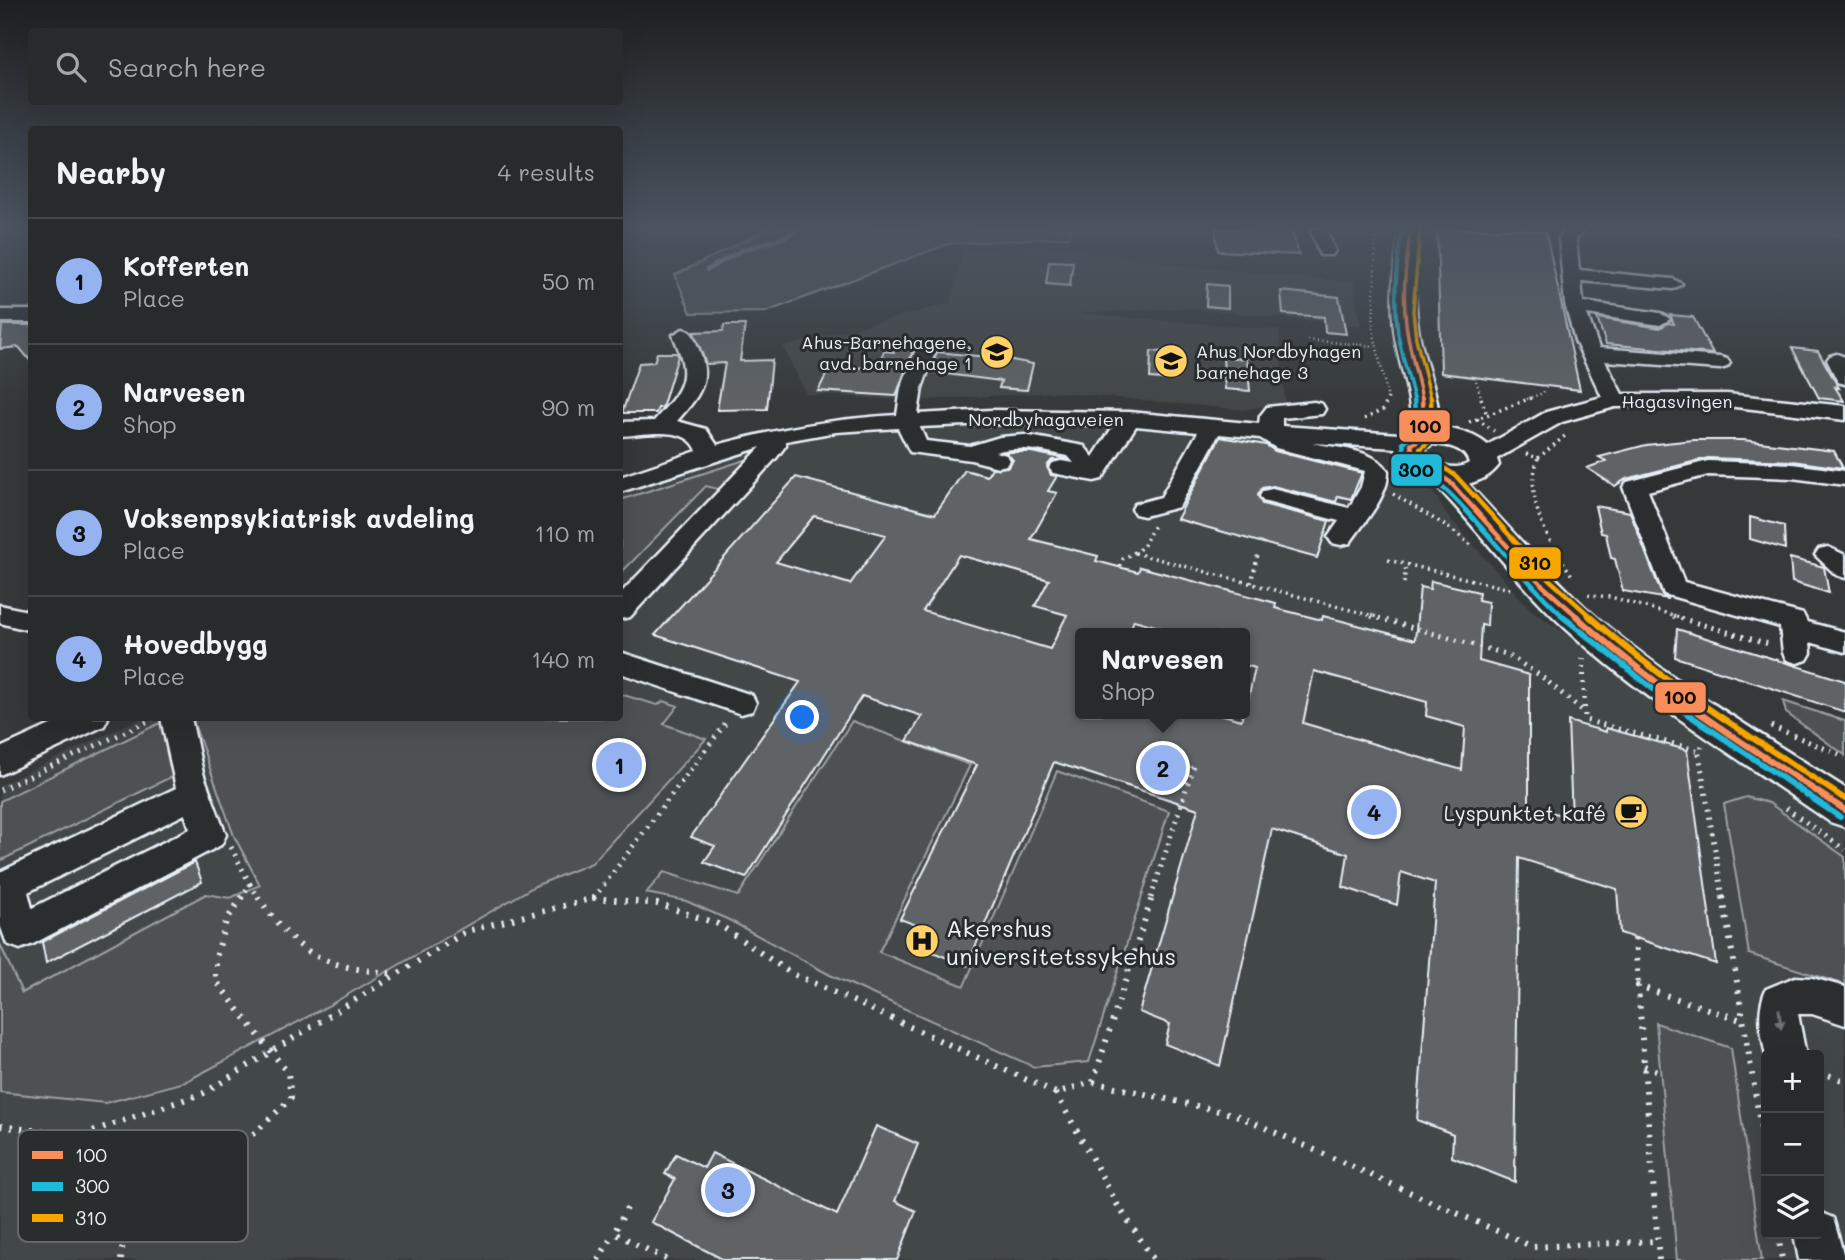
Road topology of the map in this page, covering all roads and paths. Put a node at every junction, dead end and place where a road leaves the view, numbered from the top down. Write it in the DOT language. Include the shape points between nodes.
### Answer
graph roads {
  1 [pos="1373,288"];
  2 [pos="1404,288"];
  3 [pos="1572,288"];
  4 [pos="1575,307"];
  5 [pos="0,316"];
  6 [pos="28,316"];
  7 [pos="1660,319"];
  8 [pos="683,335"];
  9 [pos="1308,340"];
  10 [pos="1375,346"];
  11 [pos="925,352"];
  12 [pos="1591,354"];
  13 [pos="1618,357"];
  14 [pos="1720,363"];
  15 [pos="1630,378"];
  16 [pos="1476,381"];
  17 [pos="1547,386"];
  18 [pos="1424,396"];
  19 [pos="1615,401"];
  20 [pos="1314,409"];
  21 [pos="1845,413"];
  22 [pos="1487,415"];
  23 [pos="1129,419"];
  24 [pos="1360,420"];
  25 [pos="906,421"];
  26 [pos="1213,425"];
  27 [pos="660,428"];
  28 [pos="623,429"];
  29 [pos="1270,430"];
  30 [pos="775,436"];
  31 [pos="1483,441"];
  32 [pos="1417,445"];
  33 [pos="972,453"];
  34 [pos="709,454"];
  35 [pos="998,460"];
  36 [pos="1062,468"];
  37 [pos="1440,473"];
  38 [pos="1094,474"];
  39 [pos="1845,478"];
  40 [pos="623,484"];
  41 [pos="1272,496"];
  42 [pos="1151,514"];
  43 [pos="1485,518"];
  44 [pos="1135,553"];
  45 [pos="1258,554"];
  46 [pos="1388,560"];
  47 [pos="1406,564"];
  48 [pos="1120,566"];
  49 [pos="1251,583"];
  50 [pos="1404,583"];
  51 [pos="1522,592"];
  52 [pos="1587,595"];
  53 [pos="1596,605"];
  54 [pos="623,607"];
  55 [pos="0,614"];
  56 [pos="28,621"];
  57 [pos="1795,640"];
  58 [pos="1845,642"];
  59 [pos="1583,647"];
  60 [pos="623,663"];
  61 [pos="741,703"];
  62 [pos="1584,712"];
  63 [pos="84,721"];
  64 [pos="150,721"];
  65 [pos="177,721"];
  66 [pos="1759,721"];
  67 [pos="1845,757"];
  68 [pos="0,762"];
  69 [pos="1194,764"];
  70 [pos="0,790"];
  71 [pos="193,795"];
  72 [pos="1845,810"];
  73 [pos="209,835"];
  74 [pos="250,884"];
  75 [pos="594,898"];
  76 [pos="1635,938"];
  77 [pos="398,974"];
  78 [pos="1638,986"];
  79 [pos="1845,1006"];
  80 [pos="1744,1021"];
  81 [pos="1785,1050"];
  82 [pos="273,1051"];
  83 [pos="1644,1066"];
  84 [pos="1660,1072"];
  85 [pos="1824,1074"];
  86 [pos="1845,1081"];
  87 [pos="1093,1082"];
  88 [pos="1056,1093"];
  89 [pos="0,1126"];
  90 [pos="1761,1128"];
  91 [pos="31,1130"];
  92 [pos="96,1130"];
  93 [pos="248,1136"];
  94 [pos="627,1208"];
  95 [pos="614,1233"];
  96 [pos="1779,1239"];
  97 [pos="1818,1239"];
  98 [pos="1657,1241"];
  99 [pos="123,1242"];
  100 [pos="121,1260"];
  101 [pos="598,1260"];
  102 [pos="667,1260"];
  103 [pos="1154,1260"];
  104 [pos="1658,1260"];
  105 [pos="1783,1260"];
  106 [pos="1822,1260"];
  1 -- 10 [label="path"];
  2 -- 18 [label="main road" via="1405,319"];
  3 -- 4 [label="street"];
  4 -- 7 [label="street"];
  4 -- 12 [label="street"];
  5 -- 6 [label="street"];
  8 -- 27 [label="street" via="697,377 691,394"];
  9 -- 10 [label="path"];
  10 -- 24 [label="path" via="1387,403 1380,413"];
  11 -- 25 [label="street"];
  12 -- 13 [label="street"];
  12 -- 19 [label="street"];
  13 -- 14 [label="street"];
  13 -- 15 [label="street"];
  16 -- 22 [label="path"];
  17 -- 22 [label="path" via="1543,393"];
  18 -- 31 [label="main road"];
  18 -- 32 [label="main road"];
  19 -- 21 [label="street, Hagasvingen" via="1727,400"];
  19 -- 31 [label="street, Hagasvingen"];
  20 -- 29 [label="street" via="1275,412"];
  22 -- 31 [label="path"];
  23 -- 25 [label="street, Nordbyhagaveien"];
  23 -- 26 [label="street, Nordbyhagaveien"];
  23 -- 38 [label="street"];
  25 -- 30 [label="street, Nordbyhagaveien" via="836,425"];
  25 -- 33 [label="street" via="918,447"];
  26 -- 29 [label="street, Nordbyhagaveien"];
  26 -- 42 [label="street" via="1170,502"];
  27 -- 28 [label="street"];
  27 -- 34 [label="street" via="697,432"];
  29 -- 32 [label="street, Nordbyhagaveien"];
  29 -- 41 [label="street" via="1270,436 1284,443 1365,462 1378,472 1347,527"];
  30 -- 34 [label="street, Nordbyhagaveien"];
  30 -- 54 [label="street" via="775,445"];
  31 -- 32 [label="main road"];
  31 -- 37 [label="main road" via="1458,475"];
  31 -- 43 [label="main road"];
  31 -- 52 [label="path" via="1538,458 1531,474 1537,508 1561,560"];
  32 -- 37 [label="main road" via="1424,466"];
  33 -- 35 [label="street"];
  33 -- 38 [label="street" via="996,442 1019,440 1076,451"];
  34 -- 40 [label="street, Nordbyhagaveien"];
  36 -- 38 [label="street"];
  37 -- 43 [label="main road"];
  39 -- 57 [label="street" via="1708,468 1635,487 1673,588 1793,621"];
  42 -- 44 [label="path" via="1143,547"];
  43 -- 72 [label="main road" via="1530,573 1601,639"];
  44 -- 48 [label="path"];
  44 -- 49 [label="path"];
  45 -- 49 [label="path"];
  46 -- 47 [label="path"];
  47 -- 50 [label="path"];
  47 -- 51 [label="path"];
  49 -- 62 [label="path" via="1500,650 1535,670"];
  52 -- 53 [label="path"];
  52 -- 57 [label="path"];
  55 -- 56 [label="street"];
  57 -- 58 [label="street"];
  59 -- 62 [label="path"];
  60 -- 61 [label="street"];
  61 -- 75 [label="path"];
  62 -- 80 [label="path" via="1584,720 1701,748"];
  63 -- 68 [label="street"];
  64 -- 70 [label="path"];
  65 -- 71 [label="street"];
  66 -- 67 [label="path"];
  69 -- 87 [label="path"];
  71 -- 73 [label="street"];
  71 -- 73 [label="street" via="8,885 20,932"];
  73 -- 74 [label="path" via="228,841"];
  74 -- 77 [label="path" via="275,923 312,956 342,968"];
  74 -- 82 [label="path" via="226,921 216,958 216,981"];
  75 -- 77 [label="path" via="467,931"];
  75 -- 88 [label="path" via="658,904 718,924 789,972"];
  76 -- 78 [label="path"];
  77 -- 82 [label="path"];
  78 -- 80 [label="path"];
  78 -- 83 [label="path"];
  79 -- 81 [label="street, one-way" via="1809,996 1780,1002"];
  80 -- 90 [label="path"];
  82 -- 92 [label="path" via="204,1093"];
  82 -- 93 [label="path" via="288,1073 291,1098"];
  83 -- 84 [label="path"];
  83 -- 98 [label="path"];
  85 -- 86 [label="path"];
  87 -- 88 [label="path"];
  87 -- 98 [label="path" via="1236,1115 1533,1247"];
  88 -- 103 [label="path" via="1117,1204"];
  89 -- 91 [label="path"];
  94 -- 95 [label="path"];
  95 -- 101 [label="path"];
  95 -- 102 [label="path"];
  96 -- 105 [label="path"];
  97 -- 106 [label="street"];
  98 -- 104 [label="path"];
  99 -- 100 [label="path"];
}
